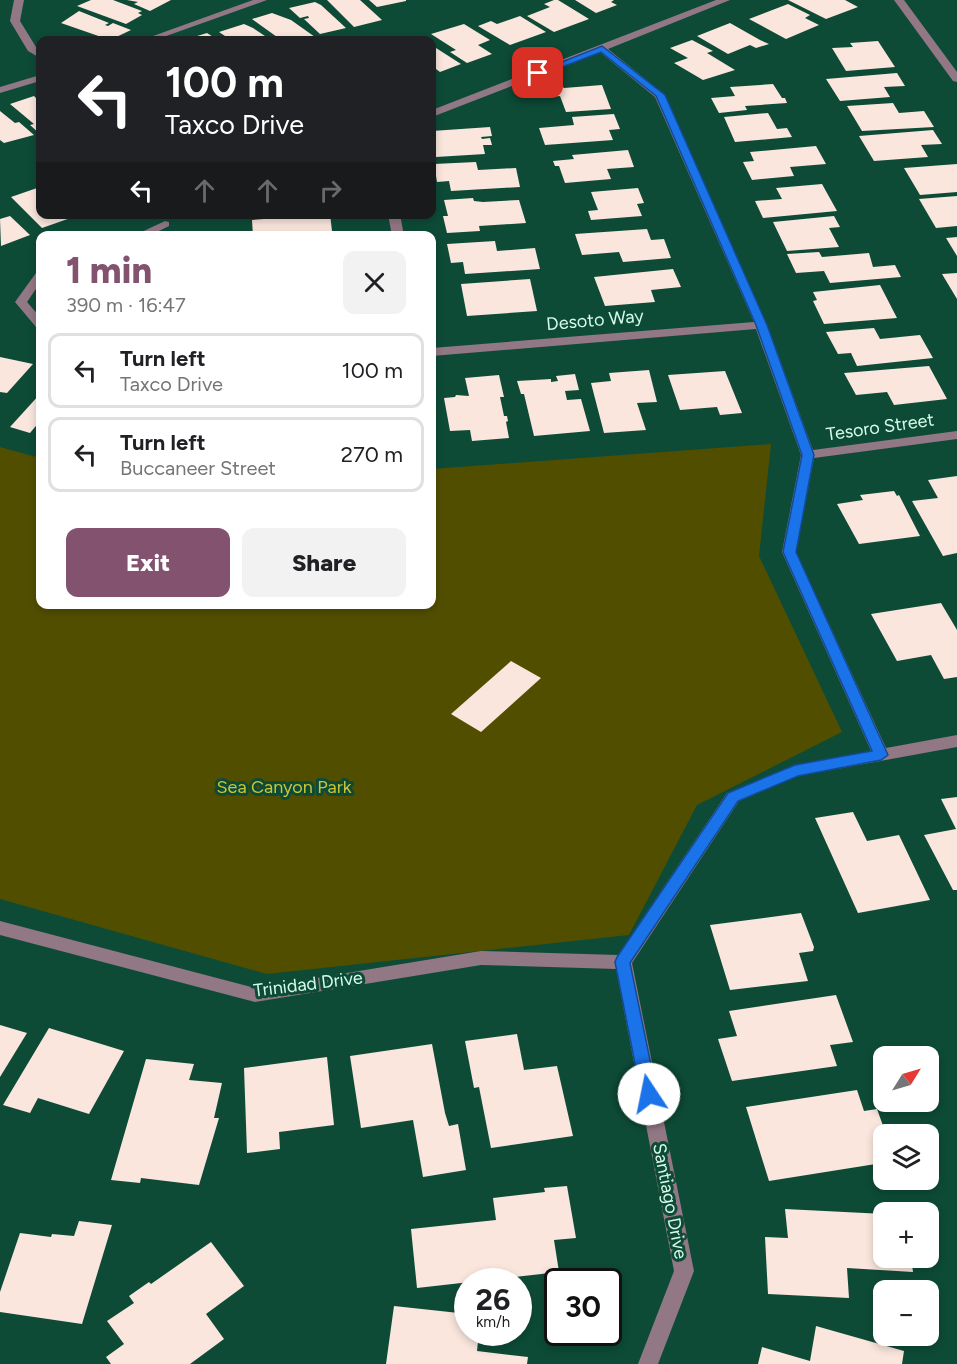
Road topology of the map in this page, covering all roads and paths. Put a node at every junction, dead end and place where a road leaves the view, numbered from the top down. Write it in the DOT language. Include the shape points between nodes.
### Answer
graph roads {
  1 [pos="19,0"];
  2 [pos="262,0"];
  3 [pos="725,0"];
  4 [pos="899,0"];
  5 [pos="158,36"];
  6 [pos="602,49"];
  7 [pos="36,52"];
  8 [pos="36,79"];
  9 [pos="957,79"];
  10 [pos="0,90"];
  11 [pos="436,112"];
  12 [pos="165,224"];
  13 [pos="149,231"];
  14 [pos="36,281"];
  15 [pos="36,319"];
  16 [pos="761,325"];
  17 [pos="436,352"];
  18 [pos="957,435"];
  19 [pos="808,455"];
  20 [pos="957,741"];
  21 [pos="881,755"];
  22 [pos="0,928"];
  23 [pos="622,962"];
  24 [pos="648,1364"];
  1 -- 7 [label="street" via="15,21"];
  2 -- 5 [label="street"];
  3 -- 6 [label="street"];
  4 -- 9 [label="street"];
  6 -- 11 [label="street"];
  6 -- 16 [label="street" via="660,95"];
  8 -- 10 [label="street"];
  12 -- 13 [label="street"];
  14 -- 15 [label="street" via="21,302"];
  16 -- 17 [label="street, Desoto Way"];
  16 -- 19 [label="street"];
  18 -- 19 [label="street, Tesoro Street"];
  19 -- 21 [label="street" via="789,552"];
  20 -- 21 [label="street"];
  21 -- 23 [label="street" via="795,771 733,797"];
  22 -- 23 [label="street, Trinidad Drive" via="255,995 481,958"];
  23 -- 24 [label="street, Santiago Drive" via="684,1271"];
}
